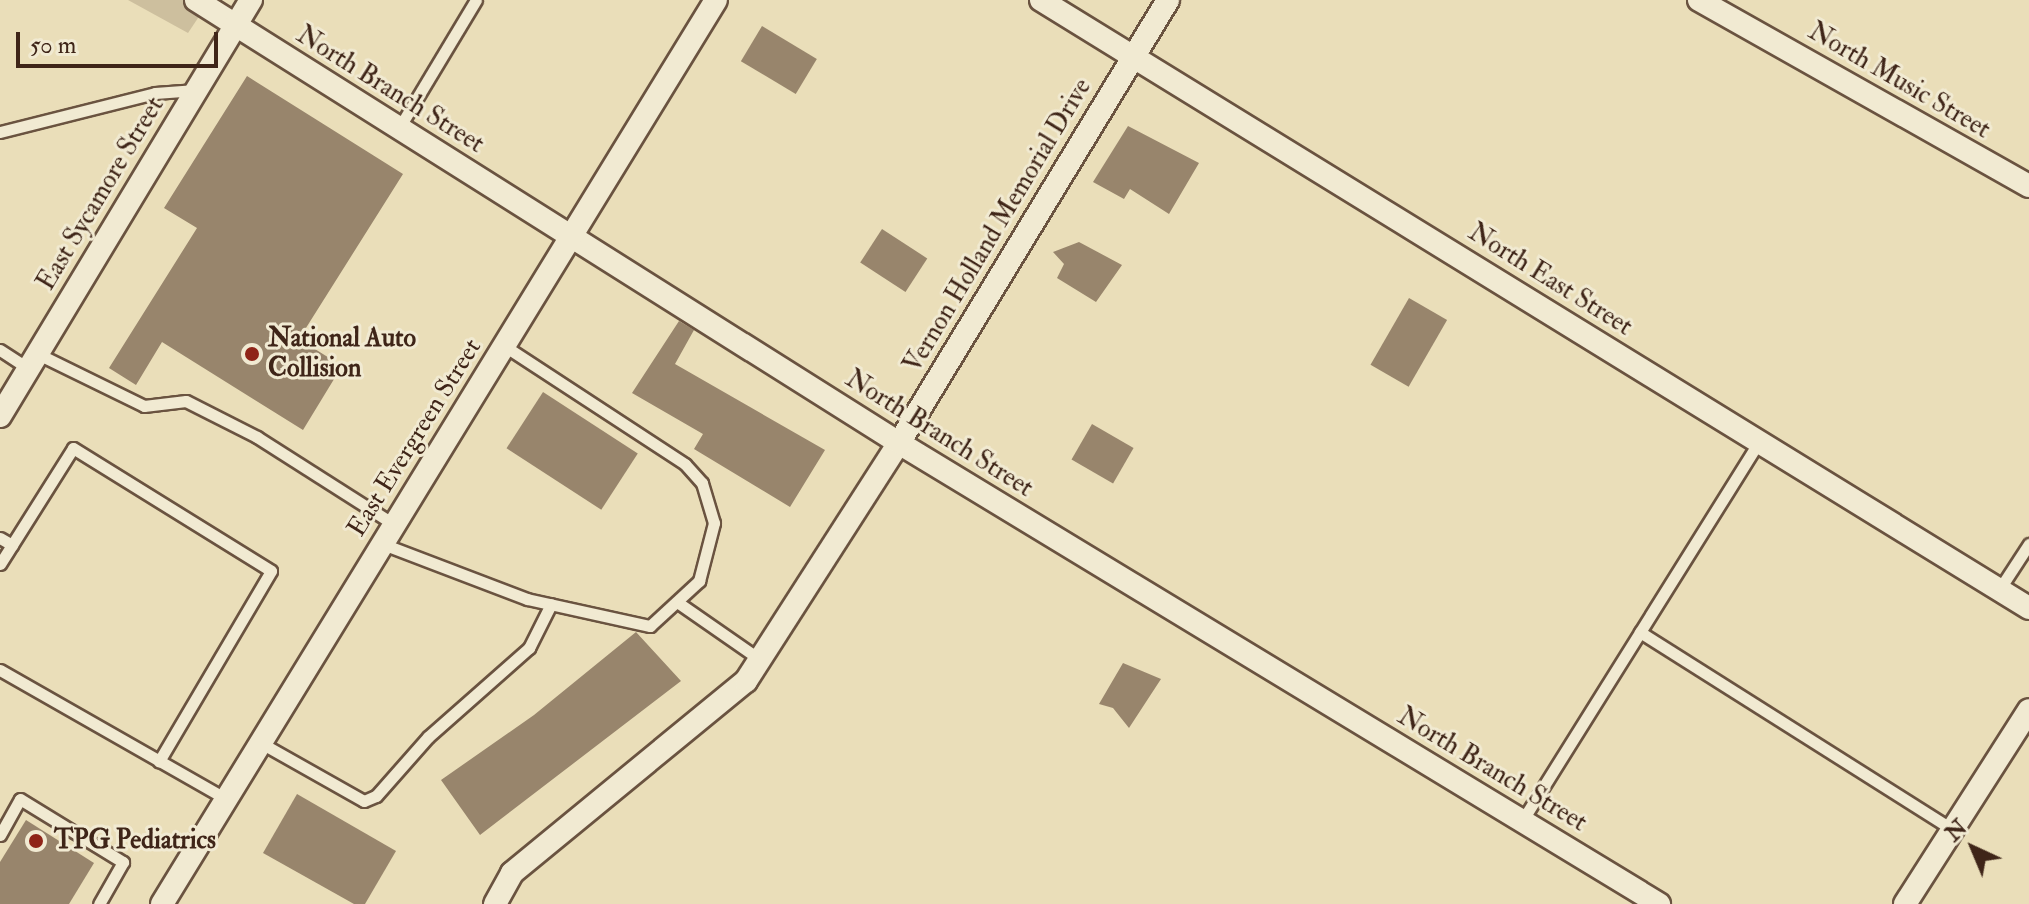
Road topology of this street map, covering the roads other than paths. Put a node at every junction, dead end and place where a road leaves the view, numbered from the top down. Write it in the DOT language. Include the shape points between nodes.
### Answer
graph roads {
  1 [pos="196,0"];
  2 [pos="251,0"];
  3 [pos="476,0"];
  4 [pos="716,0"];
  5 [pos="1041,0"];
  6 [pos="1168,0"];
  7 [pos="1699,0"];
  8 [pos="236,25"];
  9 [pos="1134,55"];
  10 [pos="196,90"];
  11 [pos="399,128"];
  12 [pos="0,132"];
  13 [pos="2029,186"];
  14 [pos="571,237"];
  15 [pos="505,346"];
  16 [pos="0,350"];
  17 [pos="33,361"];
  18 [pos="0,416"];
  19 [pos="1759,442"];
  20 [pos="899,443"];
  21 [pos="389,535"];
  22 [pos="0,538"];
  23 [pos="2029,544"];
  24 [pos="12,545"];
  25 [pos="0,564"];
  26 [pos="1999,590"];
  27 [pos="551,604"];
  28 [pos="680,604"];
  29 [pos="2029,608"];
  30 [pos="1640,632"];
  31 [pos="759,659"];
  32 [pos="0,670"];
  33 [pos="2029,710"];
  34 [pos="261,743"];
  35 [pos="159,761"];
  36 [pos="226,799"];
  37 [pos="1522,821"];
  38 [pos="1953,830"];
  39 [pos="0,835"];
  40 [pos="99,904"];
  41 [pos="162,904"];
  42 [pos="495,904"];
  43 [pos="1659,904"];
  44 [pos="1905,904"];
  1 -- 8 [label="street, North Branch Street"];
  2 -- 8 [label="street, East Sycamore Street"];
  3 -- 11 [label="lane"];
  4 -- 14 [label="street, East Evergreen Street"];
  5 -- 9 [label="street, North East Street"];
  6 -- 9 [label="street, Vernon Holland Memorial Drive"];
  7 -- 13 [label="street, North Music Street"];
  8 -- 10 [label="street, East Sycamore Street"];
  8 -- 11 [label="street, North Branch Street"];
  9 -- 19 [label="street, North East Street"];
  9 -- 20 [label="street, Vernon Holland Memorial Drive"];
  10 -- 12 [label="lane" via="155,93"];
  10 -- 17 [label="street, East Sycamore Street"];
  11 -- 14 [label="street, North Branch Street"];
  14 -- 15 [label="street, East Evergreen Street"];
  14 -- 20 [label="street, North Branch Street"];
  15 -- 21 [label="street, East Evergreen Street"];
  15 -- 28 [label="lane" via="685,464 702,483 714,523 699,581"];
  16 -- 17 [label="lane"];
  17 -- 18 [label="street, East Sycamore Street"];
  17 -- 21 [label="lane" via="144,406 186,401 257,437"];
  19 -- 26 [label="street, North East Street"];
  19 -- 30 [label="lane"];
  20 -- 31 [label="street, Vernon Holland Memorial Drive"];
  20 -- 37 [label="street, North Branch Street"];
  21 -- 27 [label="lane"];
  21 -- 34 [label="street, East Evergreen Street"];
  22 -- 24 [label="lane"];
  23 -- 26 [label="lane"];
  24 -- 25 [label="lane"];
  24 -- 35 [label="lane" via="73,448 271,571"];
  26 -- 29 [label="street, North East Street"];
  27 -- 28 [label="lane" via="650,626"];
  27 -- 34 [label="lane" via="529,648 428,737 376,796 364,801"];
  28 -- 31 [label="lane"];
  30 -- 37 [label="lane"];
  30 -- 38 [label="lane"];
  31 -- 42 [label="street, Vernon Holland Memorial Drive" via="746,681 512,873"];
  32 -- 35 [label="lane"];
  33 -- 38 [label="street"];
  34 -- 36 [label="street, East Evergreen Street"];
  35 -- 36 [label="lane"];
  36 -- 41 [label="street, East Evergreen Street"];
  37 -- 43 [label="street, North Branch Street"];
  38 -- 44 [label="street"];
  39 -- 40 [label="lane" via="20,799 123,862"];
}
